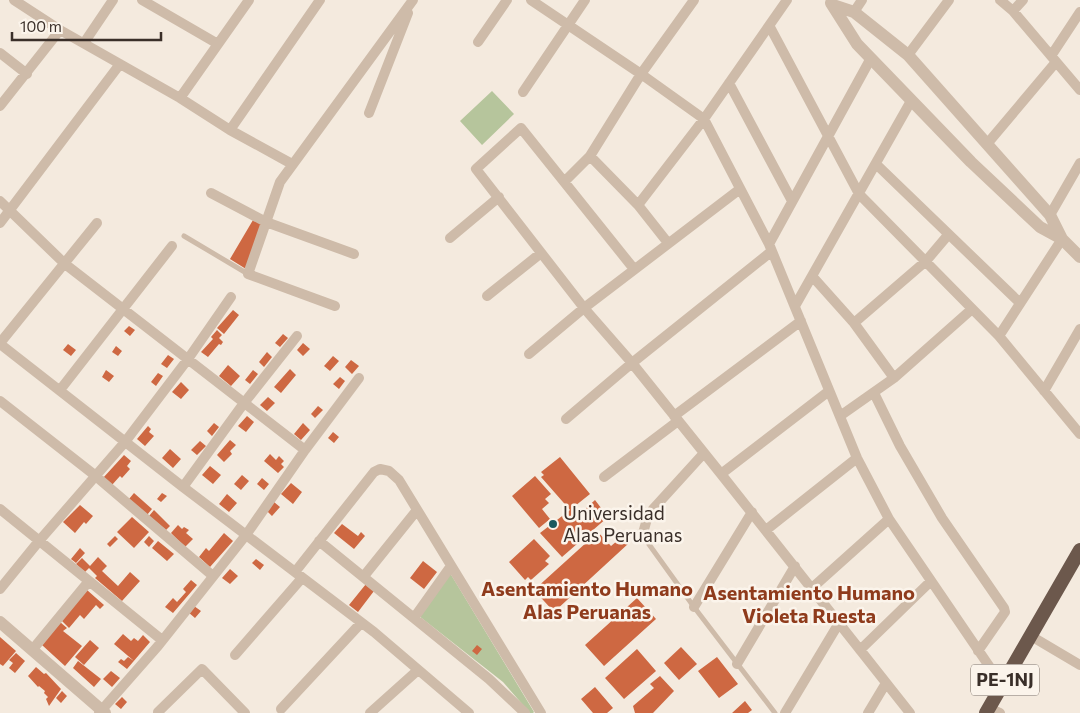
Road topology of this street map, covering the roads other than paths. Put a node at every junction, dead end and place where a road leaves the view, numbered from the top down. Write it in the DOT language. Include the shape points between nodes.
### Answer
graph roads {
  1 [pos="14,0"];
  2 [pos="113,0"];
  3 [pos="142,0"];
  4 [pos="249,0"];
  5 [pos="320,0"];
  6 [pos="413,0"];
  7 [pos="506,0"];
  8 [pos="531,0"];
  9 [pos="585,0"];
  10 [pos="694,0"];
  11 [pos="787,0"];
  12 [pos="862,0"];
  13 [pos="949,0"];
  14 [pos="1000,0"];
  15 [pos="1023,0"];
  16 [pos="830,3"];
  17 [pos="1013,11"];
  18 [pos="854,12"];
  19 [pos="1080,12"];
  20 [pos="568,25"];
  21 [pos="770,27"];
  22 [pos="60,30"];
  23 [pos="478,42"];
  24 [pos="84,43"];
  25 [pos="218,44"];
  26 [pos="0,53"];
  27 [pos="908,54"];
  28 [pos="871,58"];
  29 [pos="1054,59"];
  30 [pos="120,64"];
  31 [pos="27,74"];
  32 [pos="642,74"];
  33 [pos="729,83"];
  34 [pos="1080,90"];
  35 [pos="523,92"];
  36 [pos="180,98"];
  37 [pos="912,101"];
  38 [pos="0,106"];
  39 [pos="369,113"];
  40 [pos="704,119"];
  41 [pos="230,130"];
  42 [pos="827,136"];
  43 [pos="987,144"];
  44 [pos="590,156"];
  45 [pos="1080,163"];
  46 [pos="292,164"];
  47 [pos="876,164"];
  48 [pos="565,181"];
  49 [pos="740,189"];
  50 [pos="211,193"];
  51 [pos="858,194"];
  52 [pos="499,197"];
  53 [pos="792,201"];
  54 [pos="0,202"];
  55 [pos="638,205"];
  56 [pos="10,211"];
  57 [pos="1050,215"];
  58 [pos="266,222"];
  59 [pos="0,223"];
  60 [pos="97,223"];
  61 [pos="948,235"];
  62 [pos="184,236"];
  63 [pos="450,238"];
  64 [pos="1062,239"];
  65 [pos="668,243"];
  66 [pos="172,246"];
  67 [pos="771,247"];
  68 [pos="541,253"];
  69 [pos="354,254"];
  70 [pos="1080,257"];
  71 [pos="926,261"];
  72 [pos="65,264"];
  73 [pos="634,269"];
  74 [pos="248,274"];
  75 [pos="812,276"];
  76 [pos="487,296"];
  77 [pos="231,297"];
  78 [pos="1020,303"];
  79 [pos="335,306"];
  80 [pos="795,306"];
  81 [pos="584,308"];
  82 [pos="123,309"];
  83 [pos="972,310"];
  84 [pos="801,321"];
  85 [pos="854,323"];
  86 [pos="1080,329"];
  87 [pos="297,336"];
  88 [pos="998,336"];
  89 [pos="0,343"];
  90 [pos="528,354"];
  91 [pos="188,359"];
  92 [pos="632,363"];
  93 [pos="359,378"];
  94 [pos="894,378"];
  95 [pos="60,390"];
  96 [pos="829,391"];
  97 [pos="1044,391"];
  98 [pos="874,393"];
  99 [pos="0,401"];
  100 [pos="244,403"];
  101 [pos="840,416"];
  102 [pos="676,418"];
  103 [pos="566,419"];
  104 [pos="1080,434"];
  105 [pos="125,442"];
  106 [pos="305,450"];
  107 [pos="704,453"];
  108 [pos="857,458"];
  109 [pos="721,474"];
  110 [pos="95,476"];
  111 [pos="604,477"];
  112 [pos="183,487"];
  113 [pos="0,509"];
  114 [pos="417,510"];
  115 [pos="752,512"];
  116 [pos="889,519"];
  117 [pos="766,530"];
  118 [pos="643,533"];
  119 [pos="246,535"];
  120 [pos="39,541"];
  121 [pos="319,541"];
  122 [pos="1080,550"];
  123 [pos="451,566"];
  124 [pos="795,566"];
  125 [pos="298,575"];
  126 [pos="213,576"];
  127 [pos="364,576"];
  128 [pos="89,581"];
  129 [pos="931,581"];
  130 [pos="812,588"];
  131 [pos="0,589"];
  132 [pos="694,607"];
  133 [pos="414,618"];
  134 [pos="0,622"];
  135 [pos="361,623"];
  136 [pos="840,624"];
  137 [pos="1030,636"];
  138 [pos="162,640"];
  139 [pos="33,649"];
  140 [pos="860,650"];
  141 [pos="978,651"];
  142 [pos="235,655"];
  143 [pos="737,664"];
  144 [pos="1080,665"];
  145 [pos="418,670"];
  146 [pos="886,683"];
  147 [pos="1002,685"];
  148 [pos="281,709"];
  149 [pos="992,711"];
  150 [pos="102,712"];
  151 [pos="159,713"];
  152 [pos="244,713"];
  153 [pos="370,713"];
  154 [pos="469,713"];
  155 [pos="525,713"];
  156 [pos="541,713"];
  157 [pos="775,713"];
  158 [pos="785,713"];
  159 [pos="868,713"];
  160 [pos="910,713"];
  1 -- 22 [label="street"];
  2 -- 24 [label="street"];
  3 -- 25 [label="street"];
  4 -- 25 [label="street"];
  5 -- 41 [label="street"];
  6 -- 39 [label="street"];
  6 -- 46 [label="street"];
  7 -- 23 [label="street"];
  8 -- 20 [label="street"];
  9 -- 20 [label="street"];
  10 -- 32 [label="street"];
  11 -- 21 [label="street"];
  12 -- 18 [label="street"];
  13 -- 27 [label="street"];
  14 -- 17 [label="street"];
  15 -- 17 [label="street"];
  16 -- 18 [label="street"];
  16 -- 28 [label="street" via="857,44"];
  17 -- 29 [label="street"];
  18 -- 27 [label="street"];
  19 -- 29 [label="street"];
  20 -- 32 [label="street"];
  20 -- 35 [label="street"];
  21 -- 33 [label="street"];
  21 -- 42 [label="street"];
  22 -- 24 [label="street"];
  22 -- 31 [label="street"];
  24 -- 30 [label="street"];
  25 -- 36 [label="street"];
  26 -- 31 [label="street"];
  27 -- 43 [label="street"];
  28 -- 37 [label="street"];
  28 -- 42 [label="street"];
  29 -- 34 [label="street"];
  29 -- 43 [label="street"];
  30 -- 36 [label="street"];
  30 -- 56 [label="street"];
  31 -- 38 [label="street"];
  32 -- 40 [label="street"];
  32 -- 44 [label="street"];
  33 -- 40 [label="street"];
  33 -- 53 [label="street"];
  36 -- 41 [label="street"];
  37 -- 47 [label="street"];
  37 -- 64 [label="street" via="1040,227"];
  40 -- 49 [label="street"];
  40 -- 55 [label="street"];
  41 -- 46 [label="street"];
  42 -- 51 [label="street"];
  42 -- 53 [label="street"];
  43 -- 57 [label="street"];
  44 -- 48 [label="street"];
  44 -- 55 [label="street"];
  45 -- 57 [label="street"];
  46 -- 58 [label="street" via="280,182"];
  47 -- 51 [label="street"];
  47 -- 61 [label="street"];
  48 -- 52 [label="street" via="521,128 476,169"];
  48 -- 73 [label="street"];
  49 -- 65 [label="street"];
  49 -- 67 [label="street"];
  50 -- 58 [label="street"];
  51 -- 71 [label="street"];
  51 -- 75 [label="street"];
  52 -- 63 [label="street"];
  52 -- 68 [label="street"];
  53 -- 67 [label="street"];
  54 -- 56 [label="street"];
  55 -- 65 [label="street"];
  56 -- 59 [label="street"];
  56 -- 72 [label="street"];
  57 -- 64 [label="street"];
  58 -- 69 [label="street"];
  58 -- 74 [label="street"];
  60 -- 72 [label="street"];
  61 -- 71 [label="street"];
  61 -- 78 [label="street"];
  62 -- 74 [label="lane"];
  64 -- 70 [label="street"];
  64 -- 78 [label="street"];
  65 -- 73 [label="street"];
  66 -- 82 [label="street"];
  67 -- 80 [label="street"];
  67 -- 92 [label="street"];
  68 -- 76 [label="street"];
  68 -- 81 [label="street"];
  71 -- 83 [label="street"];
  71 -- 85 [label="street"];
  72 -- 82 [label="street"];
  72 -- 89 [label="street"];
  73 -- 81 [label="street"];
  74 -- 79 [label="street"];
  75 -- 80 [label="street"];
  75 -- 85 [label="street"];
  77 -- 91 [label="street"];
  78 -- 88 [label="street"];
  80 -- 84 [label="street"];
  81 -- 90 [label="street"];
  81 -- 92 [label="street"];
  82 -- 91 [label="street"];
  82 -- 95 [label="street"];
  83 -- 88 [label="street"];
  83 -- 94 [label="street"];
  84 -- 96 [label="street"];
  84 -- 102 [label="street"];
  85 -- 94 [label="street"];
  86 -- 97 [label="street"];
  87 -- 100 [label="street"];
  88 -- 97 [label="street"];
  89 -- 95 [label="street"];
  91 -- 100 [label="street"];
  91 -- 105 [label="street"];
  92 -- 102 [label="street"];
  92 -- 103 [label="street"];
  93 -- 106 [label="street"];
  94 -- 98 [label="street"];
  95 -- 105 [label="street"];
  96 -- 101 [label="street"];
  96 -- 109 [label="street"];
  97 -- 104 [label="street"];
  98 -- 101 [label="street"];
  98 -- 141 [label="street" via="942,518 1004,608 1005,612"];
  99 -- 110 [label="street"];
  100 -- 106 [label="street"];
  100 -- 112 [label="street"];
  101 -- 108 [label="street"];
  102 -- 107 [label="street"];
  102 -- 111 [label="street"];
  105 -- 110 [label="street"];
  105 -- 112 [label="street"];
  106 -- 119 [label="street"];
  107 -- 109 [label="street"];
  107 -- 118 [label="street" via="653,509"];
  108 -- 116 [label="street"];
  108 -- 117 [label="street"];
  109 -- 115 [label="street"];
  110 -- 120 [label="street"];
  110 -- 126 [label="street"];
  112 -- 119 [label="street"];
  113 -- 120 [label="street"];
  114 -- 121 [label="street" via="399,480 389,471 380,469 374,472"];
  114 -- 123 [label="street"];
  114 -- 127 [label="street"];
  115 -- 117 [label="street"];
  115 -- 132 [label="street"];
  116 -- 129 [label="street"];
  116 -- 130 [label="street"];
  117 -- 124 [label="street"];
  118 -- 132 [label="lane"];
  119 -- 125 [label="street"];
  119 -- 126 [label="street"];
  120 -- 128 [label="street"];
  120 -- 131 [label="street"];
  121 -- 125 [label="street"];
  121 -- 127 [label="street"];
  122 -- 137 [label="highway, PE-1NJ"];
  123 -- 133 [label="street"];
  123 -- 156 [label="street"];
  124 -- 130 [label="street"];
  124 -- 143 [label="street"];
  125 -- 135 [label="street"];
  125 -- 142 [label="street"];
  126 -- 138 [label="street"];
  127 -- 133 [label="street"];
  128 -- 138 [label="street"];
  128 -- 139 [label="street"];
  129 -- 140 [label="street"];
  129 -- 141 [label="street"];
  130 -- 136 [label="street"];
  132 -- 143 [label="lane"];
  133 -- 155 [label="street"];
  134 -- 139 [label="street"];
  135 -- 145 [label="street"];
  135 -- 148 [label="street"];
  136 -- 140 [label="street"];
  136 -- 158 [label="street"];
  137 -- 144 [label="street"];
  137 -- 147 [label="highway, PE-1NJ"];
  138 -- 150 [label="street"];
  139 -- 150 [label="street"];
  140 -- 146 [label="street"];
  141 -- 147 [label="street"];
  143 -- 157 [label="lane"];
  145 -- 153 [label="street"];
  145 -- 154 [label="street"];
  146 -- 159 [label="street"];
  146 -- 160 [label="street"];
  147 -- 149 [label="highway, PE-1NJ"];
  151 -- 152 [label="street" via="202,669"];
}
